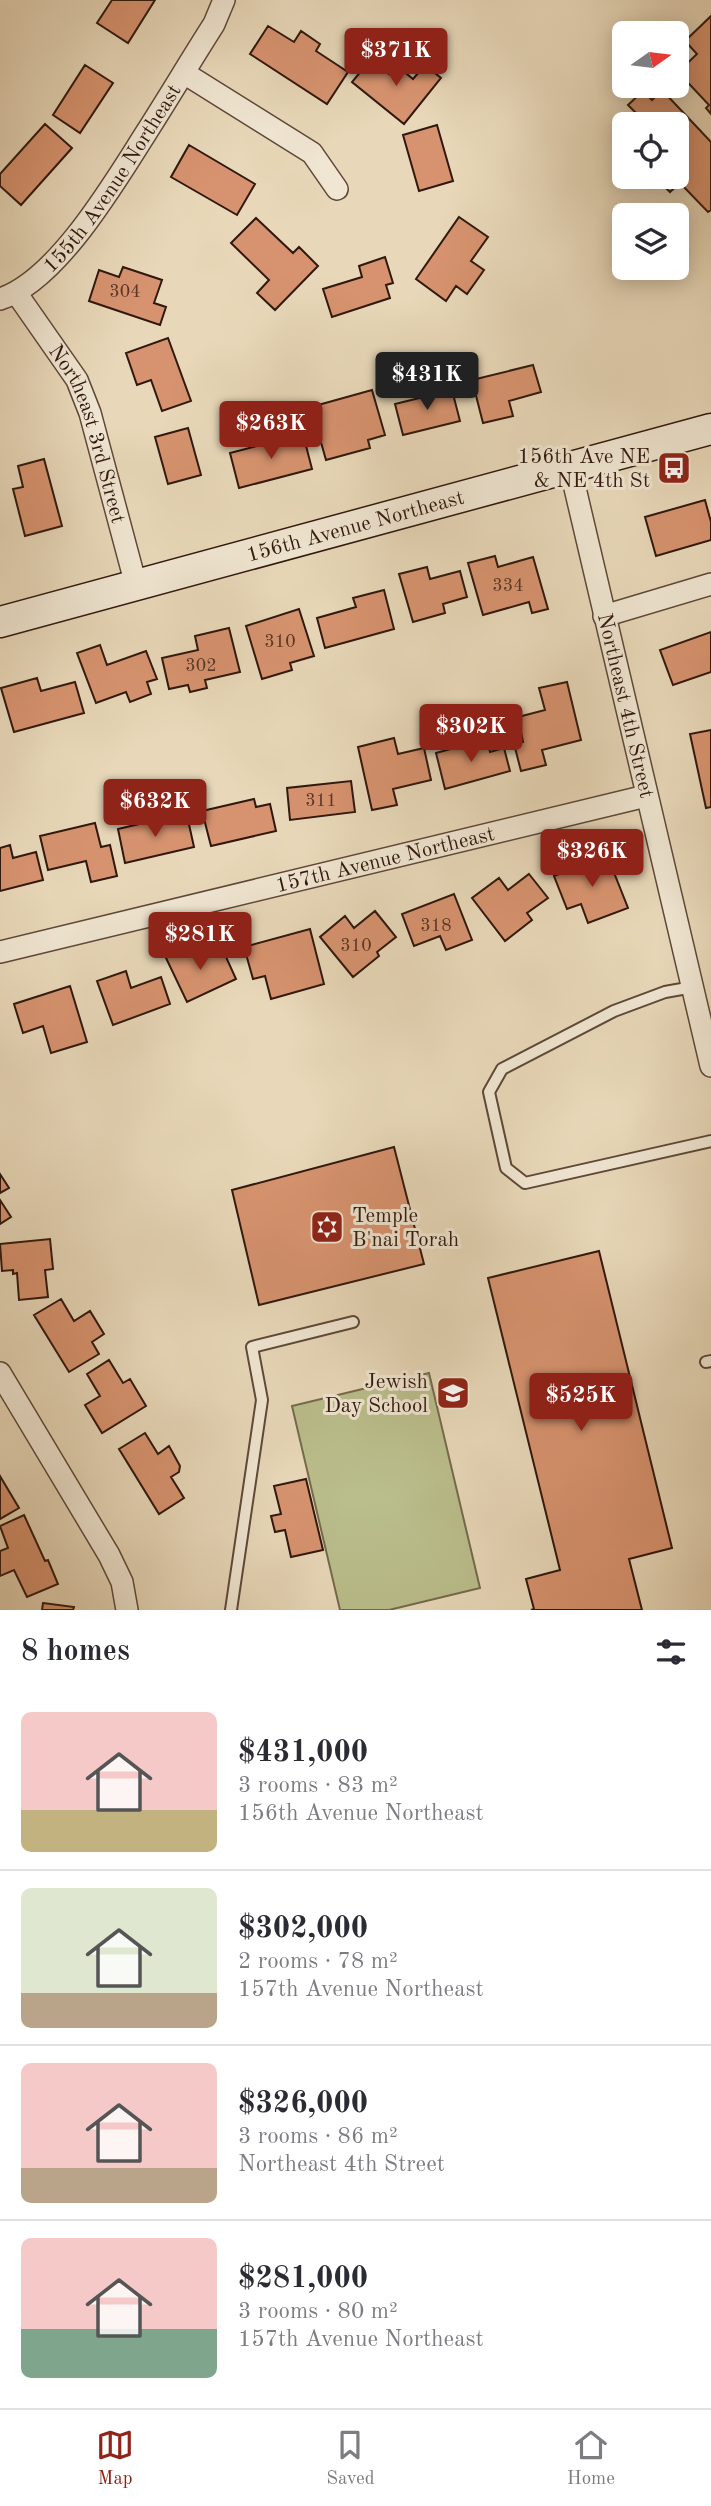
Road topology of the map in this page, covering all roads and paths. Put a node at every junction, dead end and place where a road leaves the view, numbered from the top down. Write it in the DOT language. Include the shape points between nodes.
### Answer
graph roads {
  1 [pos="224,0"];
  2 [pos="184,73"];
  3 [pos="337,189"];
  4 [pos="8,297"];
  5 [pos="711,429"];
  6 [pos="570,467"];
  7 [pos="711,584"];
  8 [pos="136,585"];
  9 [pos="604,616"];
  10 [pos="0,622"];
  11 [pos="646,796"];
  12 [pos="0,953"];
  13 [pos="693,987"];
  14 [pos="711,1066"];
  15 [pos="711,1141"];
  16 [pos="353,1322"];
  17 [pos="0,1373"];
  18 [pos="127,1610"];
  19 [pos="231,1610"];
  1 -- 2 [label="street, 155th Avenue Northeast"];
  2 -- 3 [label="street" via="312,153"];
  2 -- 4 [label="street, 155th Avenue Northeast" via="67,248"];
  4 -- 8 [label="street, Northeast 3rd Street" via="77,380"];
  5 -- 6 [label="street, 156th Avenue Northeast"];
  6 -- 8 [label="street, 156th Avenue Northeast"];
  6 -- 9 [label="street, Northeast 4th Street"];
  7 -- 9 [label="street"];
  8 -- 10 [label="street, 156th Avenue Northeast"];
  9 -- 11 [label="street, Northeast 4th Street"];
  11 -- 12 [label="street, 157th Avenue Northeast"];
  11 -- 13 [label="street, Northeast 4th Street"];
  13 -- 14 [label="street, Northeast 4th Street"];
  13 -- 15 [label="lane" via="614,1011 502,1069 489,1092 506,1168 525,1183"];
  16 -- 19 [label="lane" via="253,1347 262,1400"];
  17 -- 18 [label="street" via="109,1555 122,1582"];
}
